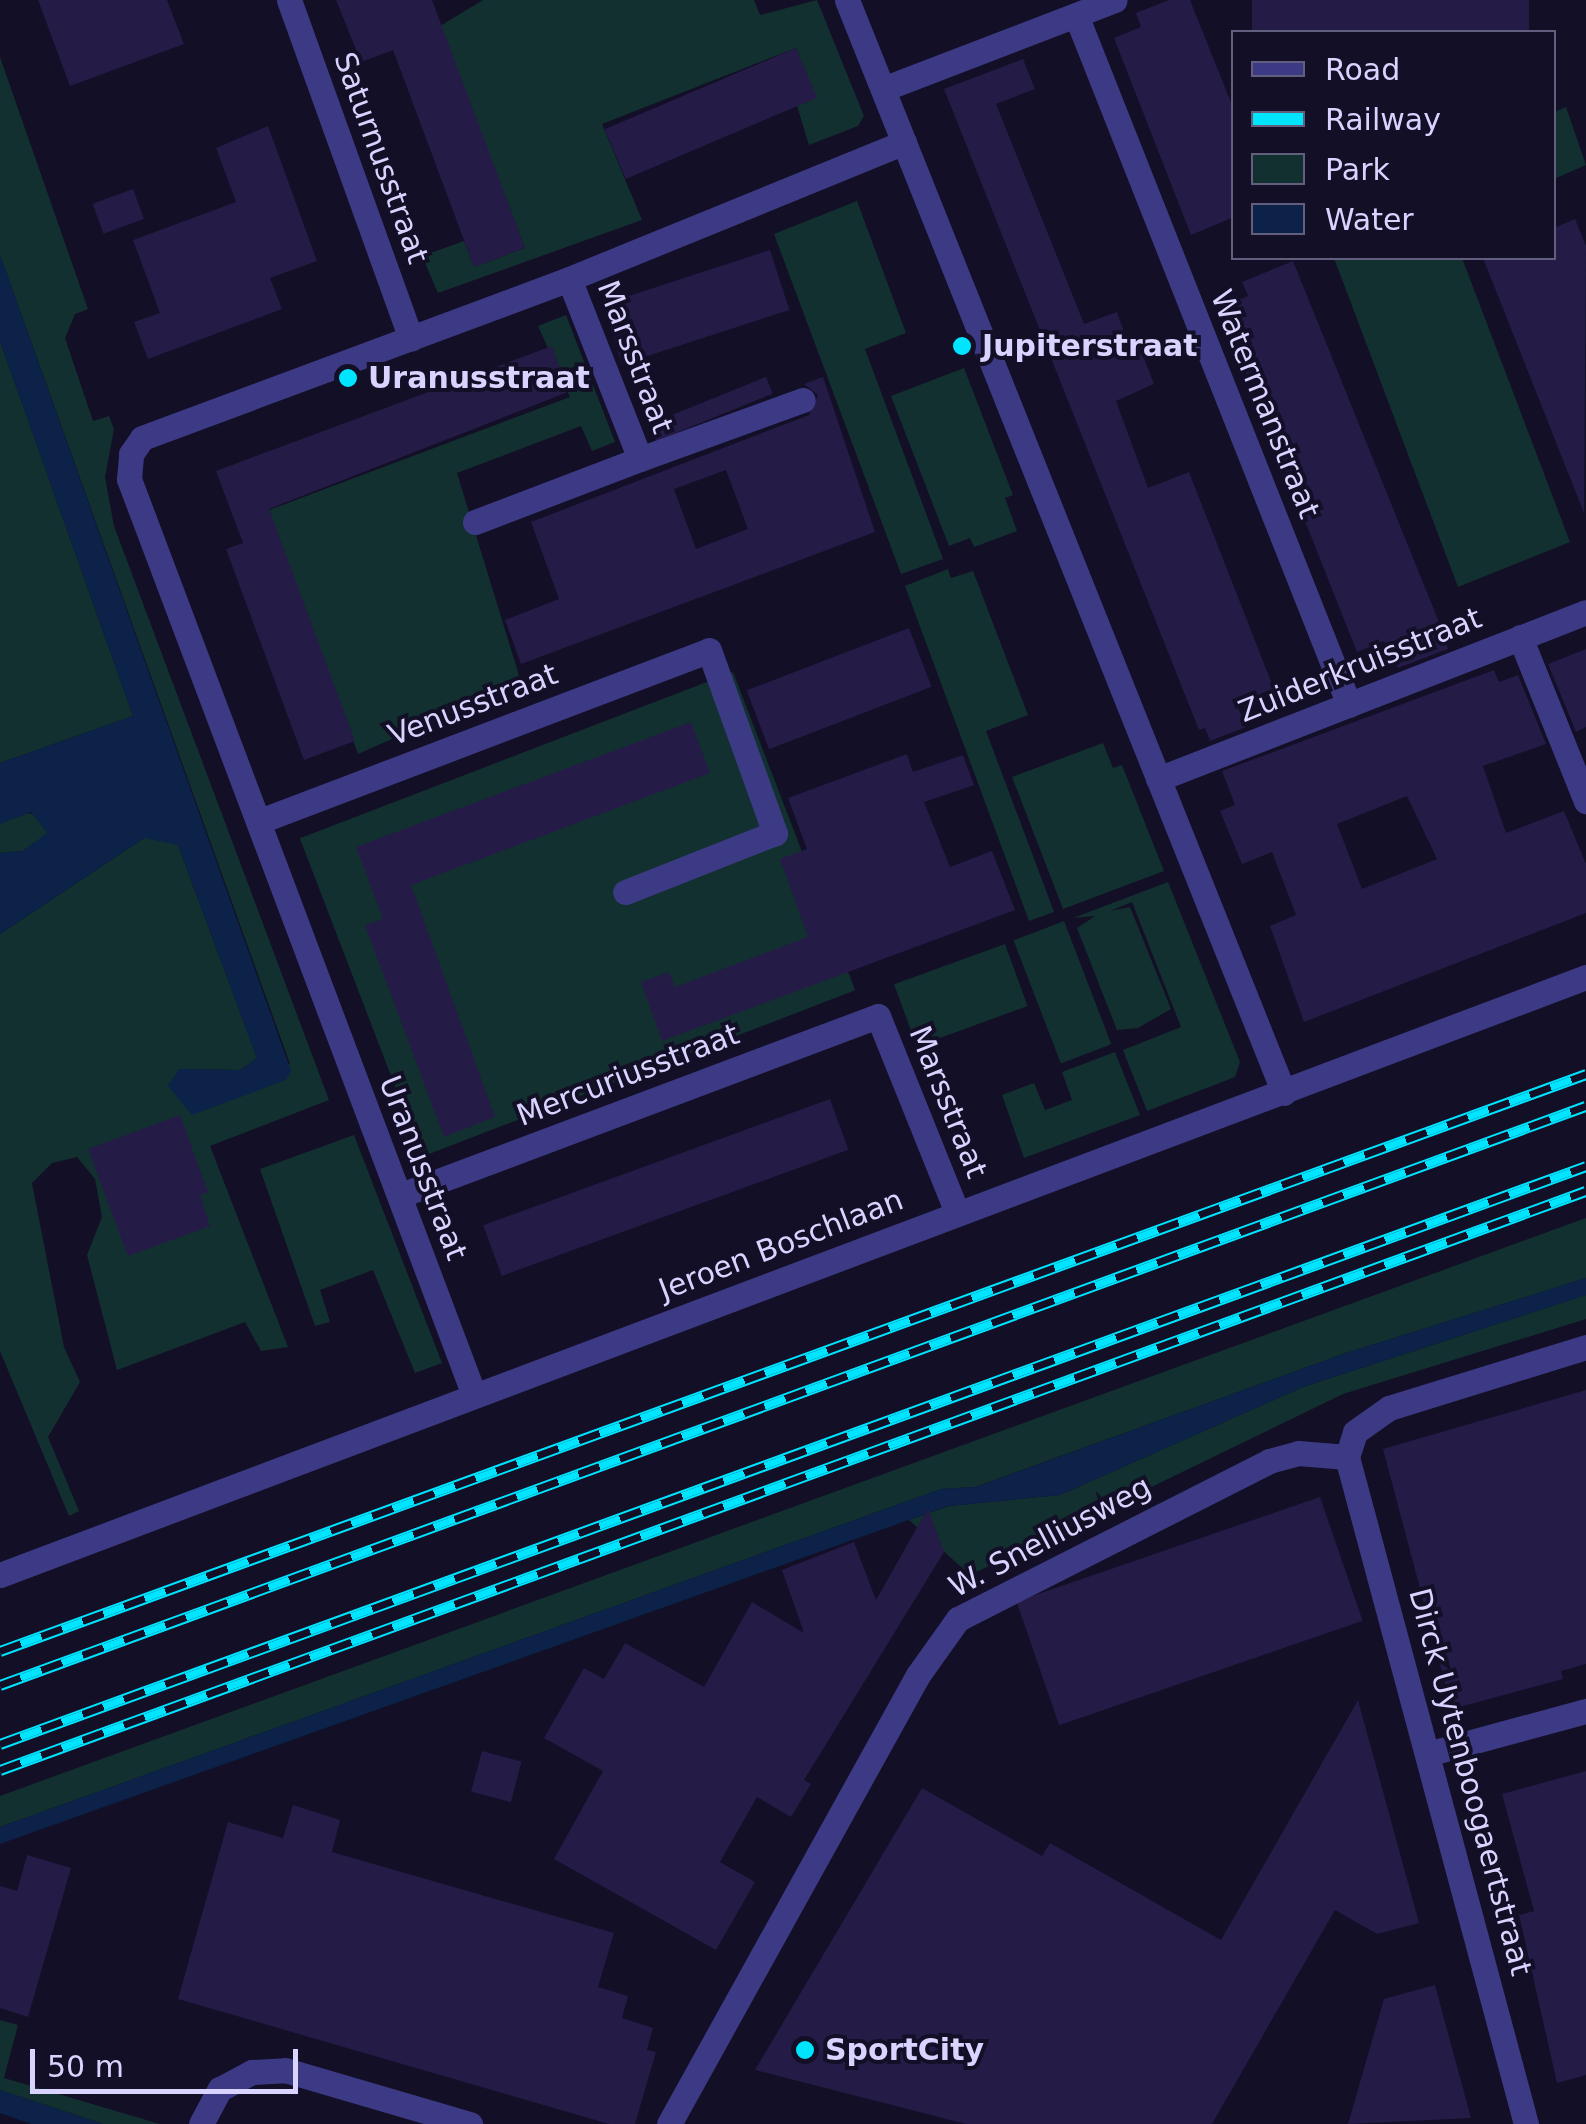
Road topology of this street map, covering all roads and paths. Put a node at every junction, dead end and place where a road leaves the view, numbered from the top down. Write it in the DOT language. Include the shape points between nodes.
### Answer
graph roads {
  1 [pos="289,0"];
  2 [pos="847,0"];
  3 [pos="1115,0"];
  4 [pos="1076,16"];
  5 [pos="883,89"];
  6 [pos="904,142"];
  7 [pos="569,280"];
  8 [pos="411,338"];
  9 [pos="803,400"];
  10 [pos="640,459"];
  11 [pos="475,522"];
  12 [pos="1586,612"];
  13 [pos="1520,637"];
  14 [pos="1349,704"];
  15 [pos="1158,780"];
  16 [pos="1586,801"];
  17 [pos="260,821"];
  18 [pos="625,892"];
  19 [pos="1586,977"];
  20 [pos="878,1016"];
  21 [pos="1284,1094"];
  22 [pos="400,1195"];
  23 [pos="958,1213"];
  24 [pos="1586,1348"];
  25 [pos="474,1395"];
  26 [pos="1348,1457"];
  27 [pos="0,1575"];
  28 [pos="1586,1711"];
  29 [pos="1431,1753"];
  30 [pos="201,2124"];
  31 [pos="470,2124"];
  32 [pos="669,2124"];
  33 [pos="1526,2124"];
  1 -- 8 [label="street, Saturnusstraat"];
  2 -- 5 [label="street"];
  3 -- 4 [label="street"];
  4 -- 5 [label="street"];
  4 -- 14 [label="street, Watermanstraat"];
  5 -- 6 [label="street"];
  6 -- 7 [label="street, Uranusstraat"];
  6 -- 15 [label="street"];
  7 -- 8 [label="street, Uranusstraat"];
  7 -- 10 [label="street, Marsstraat"];
  8 -- 17 [label="street, Uranusstraat" via="142,438 131,454 129,479"];
  9 -- 10 [label="street, Marsstraat"];
  10 -- 11 [label="street, Marsstraat"];
  12 -- 13 [label="street, Zuiderkruisstraat"];
  13 -- 14 [label="street, Zuiderkruisstraat"];
  13 -- 16 [label="street"];
  14 -- 15 [label="street, Zuiderkruisstraat"];
  15 -- 21 [label="street"];
  17 -- 18 [label="street, Venusstraat" via="710,650 775,833"];
  17 -- 22 [label="street, Uranusstraat"];
  19 -- 21 [label="street, Jeroen Boschlaan"];
  20 -- 22 [label="street, Mercuriusstraat"];
  20 -- 23 [label="street, Marsstraat"];
  21 -- 23 [label="street, Jeroen Boschlaan"];
  22 -- 25 [label="street, Uranusstraat"];
  23 -- 25 [label="street, Jeroen Boschlaan"];
  24 -- 26 [label="street" via="1389,1408 1356,1432"];
  25 -- 27 [label="street, Jeroen Boschlaan"];
  26 -- 29 [label="street, Dirck Uytenboogaertstraat"];
  26 -- 32 [label="street, W. Snelliusweg" via="1298,1453 1269,1461 958,1619 918,1675"];
  28 -- 29 [label="street"];
  29 -- 33 [label="street, Dirck Uytenboogaertstraat"];
  30 -- 31 [label="street" via="220,2089 252,2072 285,2070"];
}
